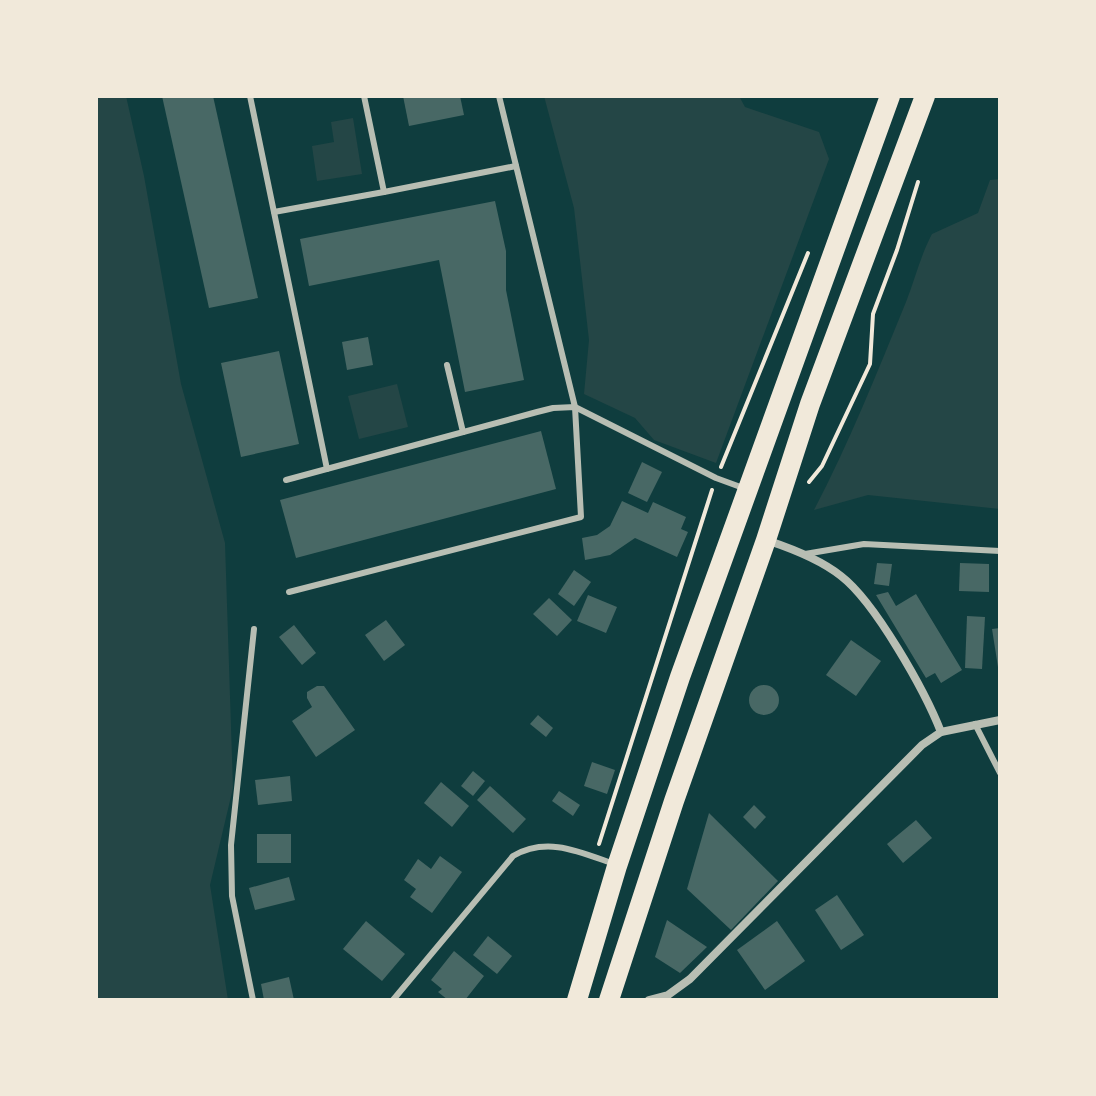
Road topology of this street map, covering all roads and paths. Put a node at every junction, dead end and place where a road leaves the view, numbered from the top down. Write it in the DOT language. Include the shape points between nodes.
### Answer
graph roads {
  1 [pos="250,96"];
  2 [pos="364,96"];
  3 [pos="499,96"];
  4 [pos="890,96"];
  5 [pos="925,96"];
  6 [pos="516,166"];
  7 [pos="384,192"];
  8 [pos="274,212"];
  9 [pos="447,365"];
  10 [pos="575,407"];
  11 [pos="463,432"];
  12 [pos="327,469"];
  13 [pos="286,480"];
  14 [pos="749,490"];
  15 [pos="766,540"];
  16 [pos="1000,551"];
  17 [pos="802,555"];
  18 [pos="289,592"];
  19 [pos="254,629"];
  20 [pos="1000,720"];
  21 [pos="975,724"];
  22 [pos="941,732"];
  23 [pos="1000,773"];
  24 [pos="617,866"];
  25 [pos="614,999"];
  26 [pos="253,1000"];
  27 [pos="393,1000"];
  28 [pos="577,1000"];
  29 [pos="649,1000"];
  1 -- 8 [label="lane"];
  2 -- 7 [label="lane"];
  3 -- 6 [label="lane"];
  4 -- 14 [label="main road"];
  5 -- 15 [label="main road" via="810,404"];
  6 -- 7 [label="lane"];
  6 -- 10 [label="lane"];
  7 -- 8 [label="lane"];
  8 -- 12 [label="lane"];
  9 -- 11 [label="lane"];
  10 -- 11 [label="lane"];
  10 -- 14 [label="lane"];
  10 -- 18 [label="lane" via="581,517"];
  11 -- 12 [label="lane"];
  12 -- 13 [label="lane"];
  14 -- 24 [label="main road"];
  15 -- 17 [label="street"];
  15 -- 25 [label="main road" via="674,801"];
  16 -- 17 [label="lane" via="864,544"];
  17 -- 22 [label="street" via="841,576 861,596 927,697"];
  19 -- 26 [label="lane" via="231,845 232,896"];
  20 -- 21 [label="street"];
  21 -- 22 [label="street"];
  21 -- 23 [label="lane"];
  22 -- 29 [label="street" via="922,745 690,979 668,995"];
  24 -- 27 [label="lane" via="572,849 527,847 513,856"];
  24 -- 28 [label="main road"];
}
